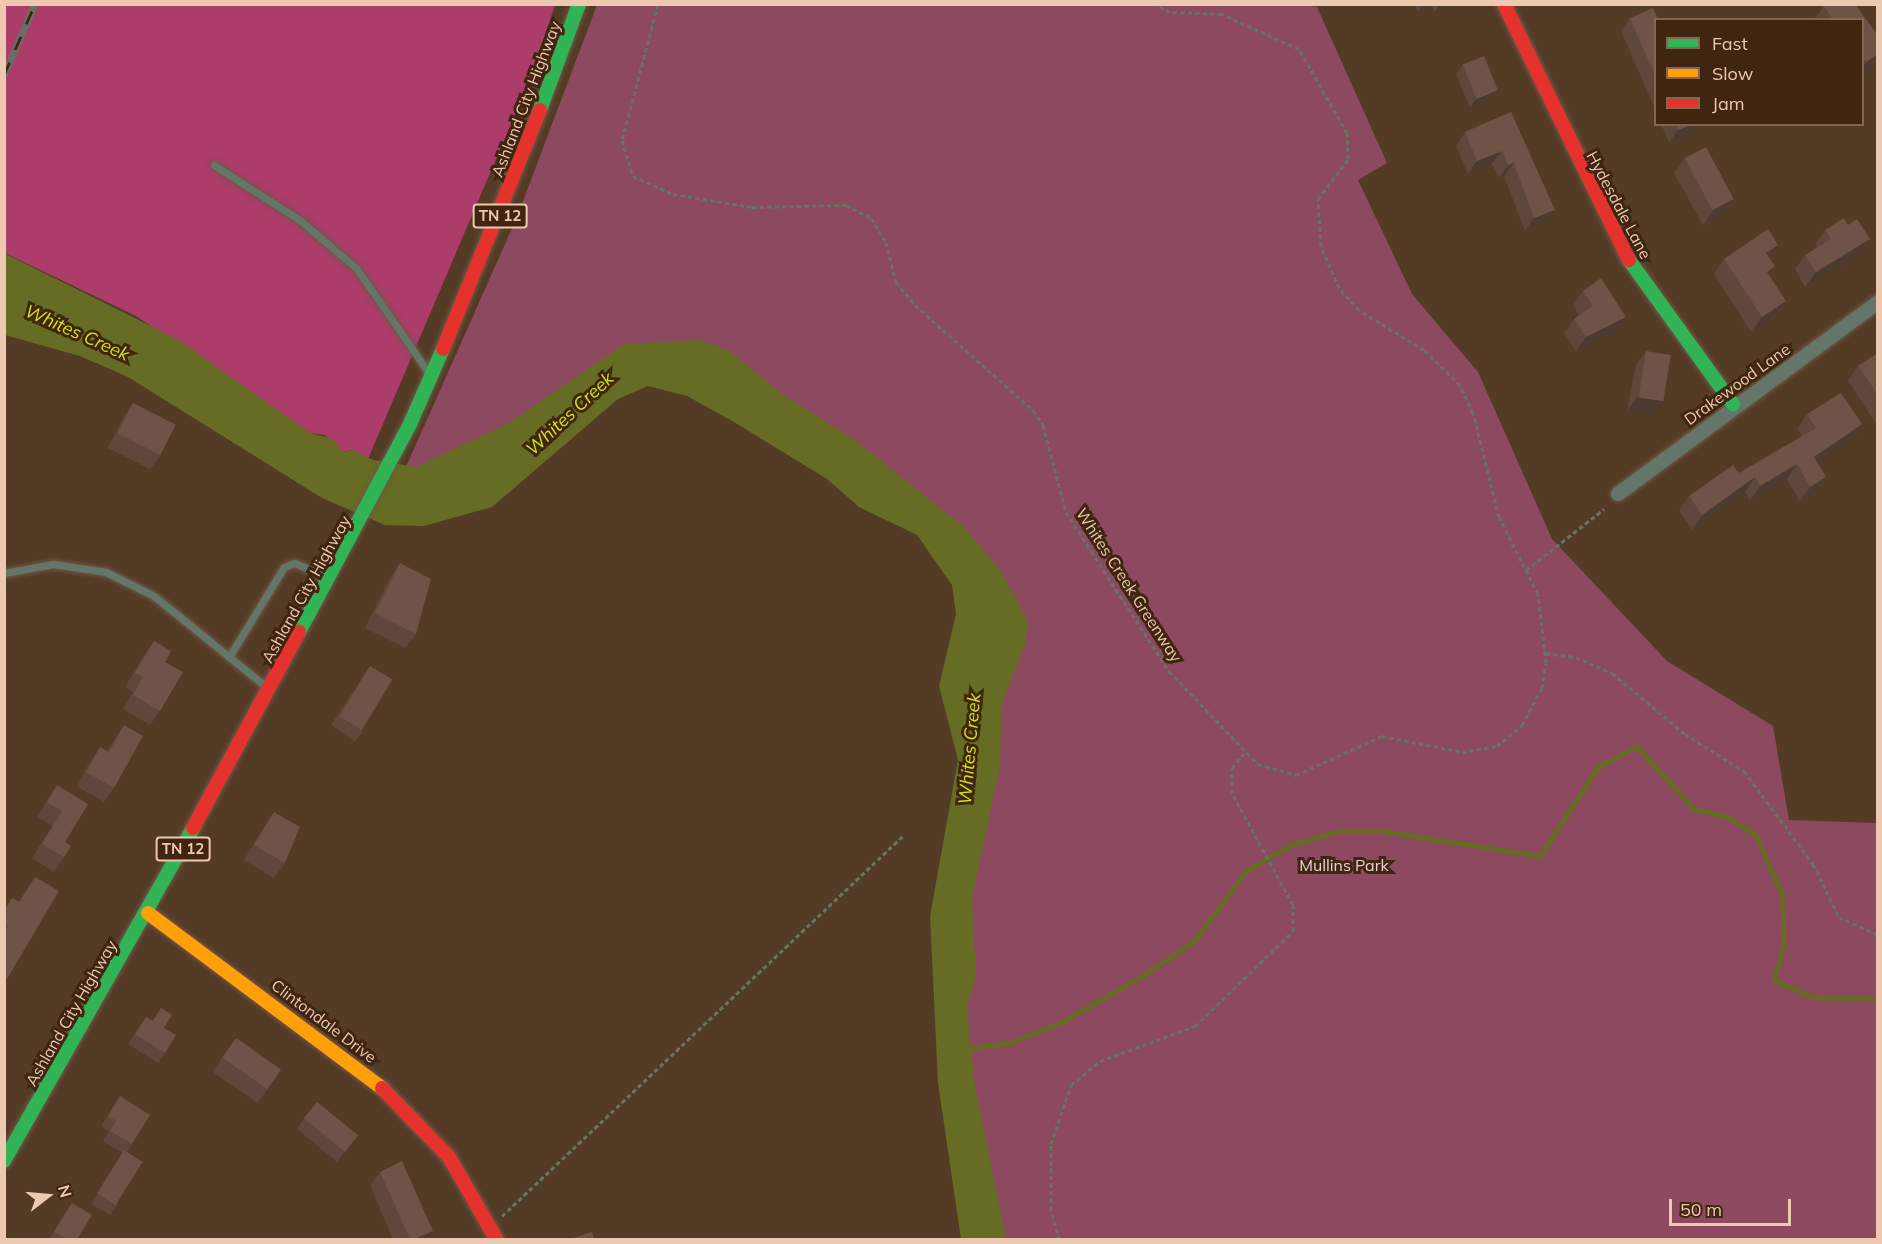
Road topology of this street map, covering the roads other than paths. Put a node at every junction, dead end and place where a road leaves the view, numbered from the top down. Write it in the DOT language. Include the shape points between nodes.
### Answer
graph roads {
  1 [pos="579,4"];
  2 [pos="1504,4"];
  3 [pos="214,165"];
  4 [pos="1878,303"];
  5 [pos="431,376"];
  6 [pos="1734,405"];
  7 [pos="1618,495"];
  8 [pos="4,573"];
  9 [pos="331,578"];
  10 [pos="229,657"];
  11 [pos="270,690"];
  12 [pos="148,912"];
  13 [pos="4,1161"];
  14 [pos="493,1234"];
  1 -- 5 [label="main road, Ashland City Highway / TN 12" via="490,243"];
  2 -- 6 [label="main road, Hydesdale Lane" via="1627,257"];
  3 -- 5 [label="lane" via="301,222 357,269"];
  4 -- 6 [label="street, Drakewood Lane"];
  5 -- 9 [label="main road, Ashland City Highway / TN 12"];
  6 -- 7 [label="street, Drakewood Lane"];
  8 -- 10 [label="lane" via="53,564 106,572 154,596"];
  9 -- 10 [label="lane" via="294,563 284,567"];
  9 -- 11 [label="main road, Ashland City Highway / TN 12"];
  10 -- 11 [label="lane"];
  11 -- 12 [label="main road, Ashland City Highway / TN 12"];
  12 -- 13 [label="main road, Ashland City Highway / TN 12"];
  12 -- 14 [label="main road, Clintondale Drive" via="365,1070 449,1158"];
}
